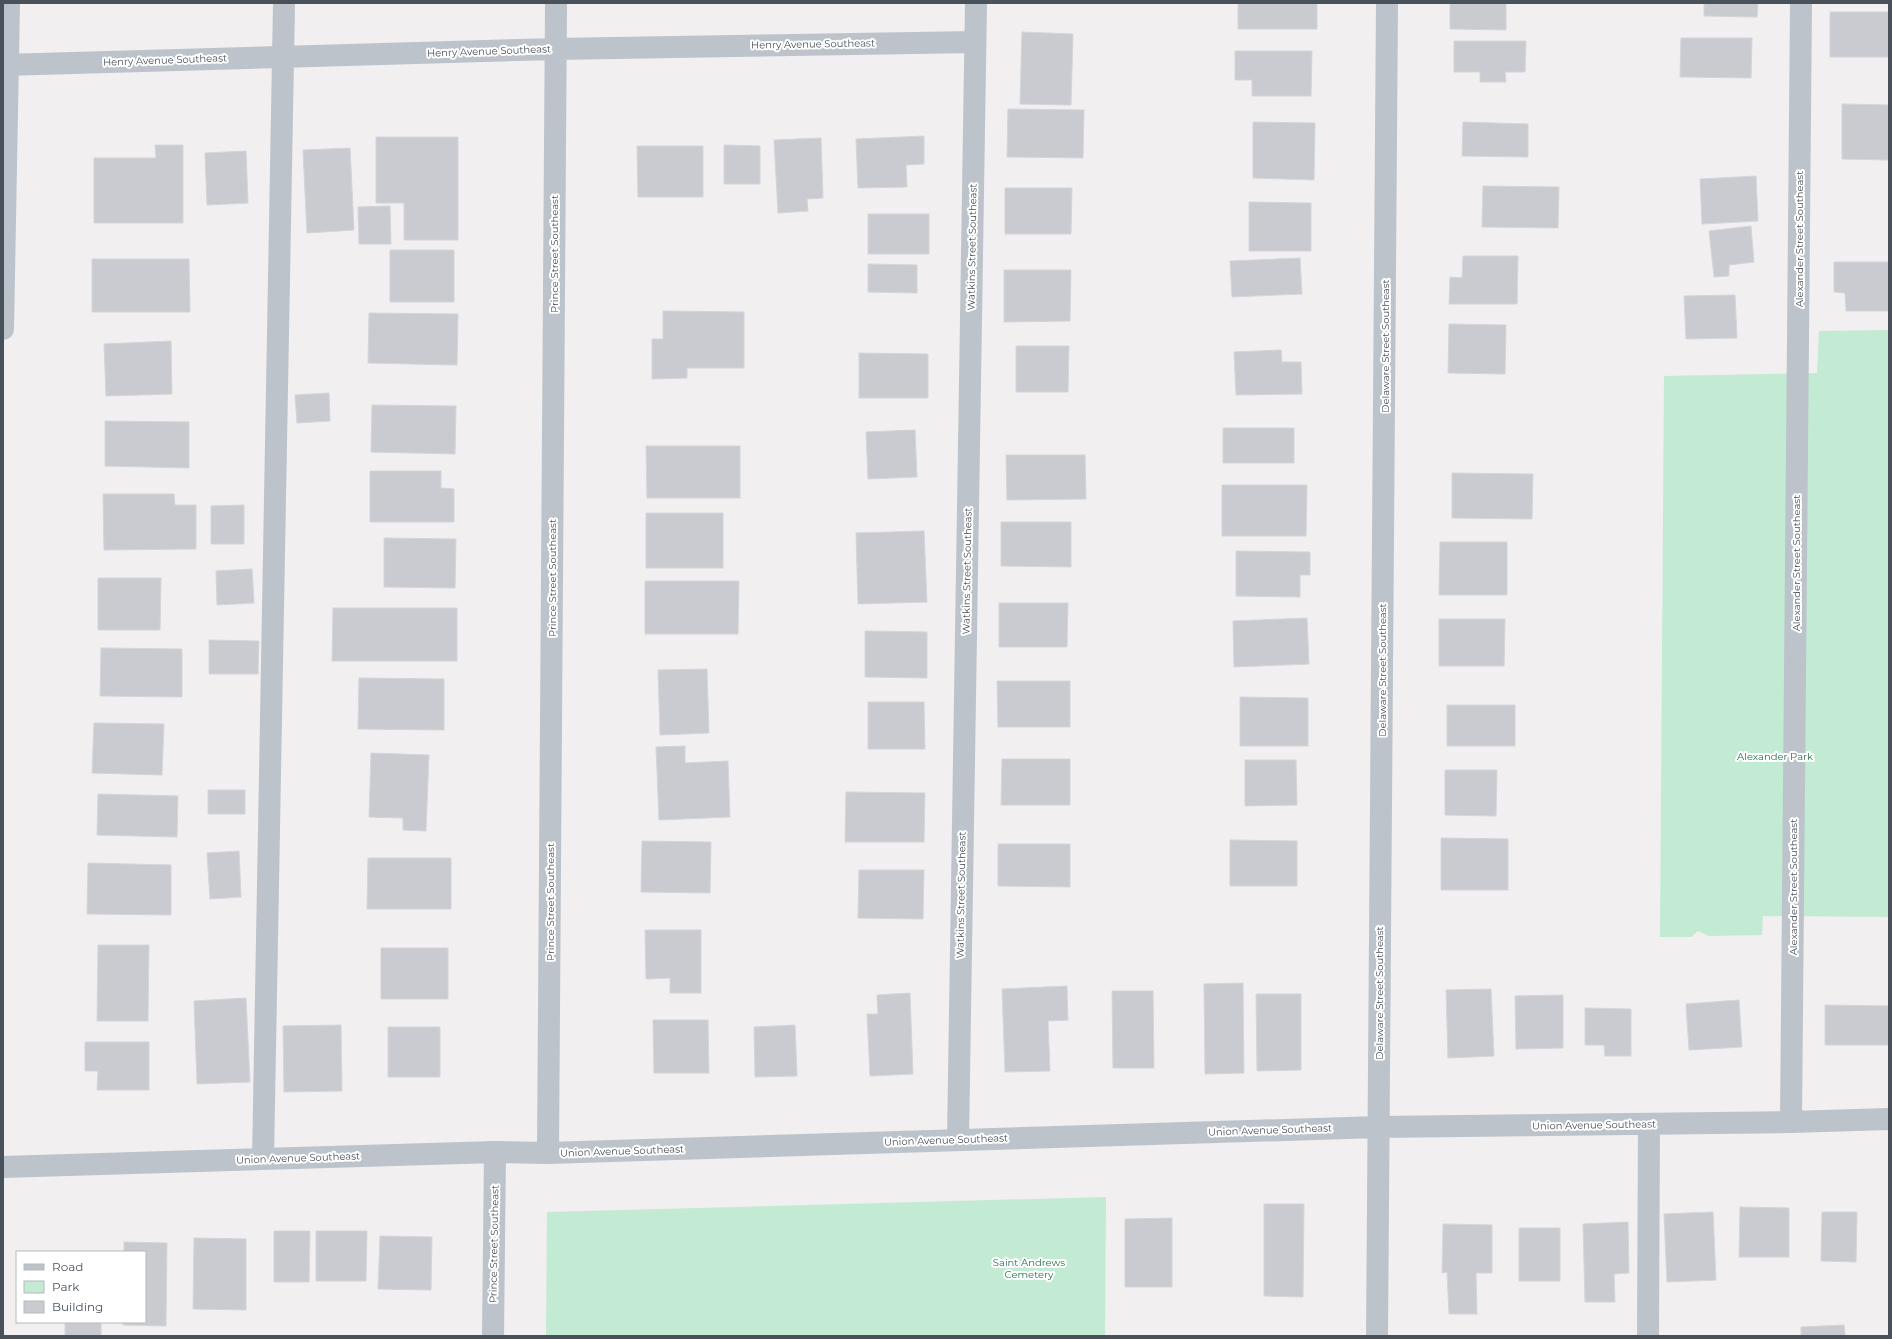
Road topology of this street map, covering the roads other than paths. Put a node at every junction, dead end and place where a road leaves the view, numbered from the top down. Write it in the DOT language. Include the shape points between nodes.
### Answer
graph roads {
  1 [pos="9,3"];
  2 [pos="284,3"];
  3 [pos="556,3"];
  4 [pos="976,3"];
  5 [pos="1387,3"];
  6 [pos="1801,3"];
  7 [pos="975,42"];
  8 [pos="555,49"];
  9 [pos="283,57"];
  10 [pos="6,65"];
  11 [pos="3,329"];
  12 [pos="1889,1119"];
  13 [pos="1791,1122"];
  14 [pos="1649,1124"];
  15 [pos="1378,1127"];
  16 [pos="958,1139"];
  17 [pos="495,1152"];
  18 [pos="548,1153"];
  19 [pos="263,1160"];
  20 [pos="3,1167"];
  21 [pos="493,1336"];
  22 [pos="1376,1336"];
  23 [pos="1648,1336"];
  1 -- 10 [label="street"];
  2 -- 9 [label="street"];
  3 -- 8 [label="street, Prince Street Southeast"];
  4 -- 7 [label="street, Watkins Street Southeast"];
  5 -- 15 [label="street, Delaware Street Southeast"];
  6 -- 13 [label="street, Alexander Street Southeast"];
  7 -- 8 [label="street, Henry Avenue Southeast"];
  7 -- 16 [label="street, Watkins Street Southeast"];
  8 -- 9 [label="street, Henry Avenue Southeast"];
  8 -- 18 [label="street, Prince Street Southeast"];
  9 -- 10 [label="street, Henry Avenue Southeast"];
  9 -- 19 [label="street"];
  10 -- 11 [label="street"];
  12 -- 13 [label="street, Union Avenue Southeast"];
  13 -- 14 [label="street, Union Avenue Southeast"];
  14 -- 15 [label="street, Union Avenue Southeast"];
  14 -- 23 [label="street"];
  15 -- 16 [label="street, Union Avenue Southeast"];
  15 -- 22 [label="street, Delaware Street Southeast"];
  16 -- 18 [label="street, Union Avenue Southeast"];
  17 -- 18 [label="street, Union Avenue Southeast"];
  17 -- 19 [label="street, Union Avenue Southeast"];
  17 -- 21 [label="street, Prince Street Southeast"];
  19 -- 20 [label="street, Union Avenue Southeast"];
}
